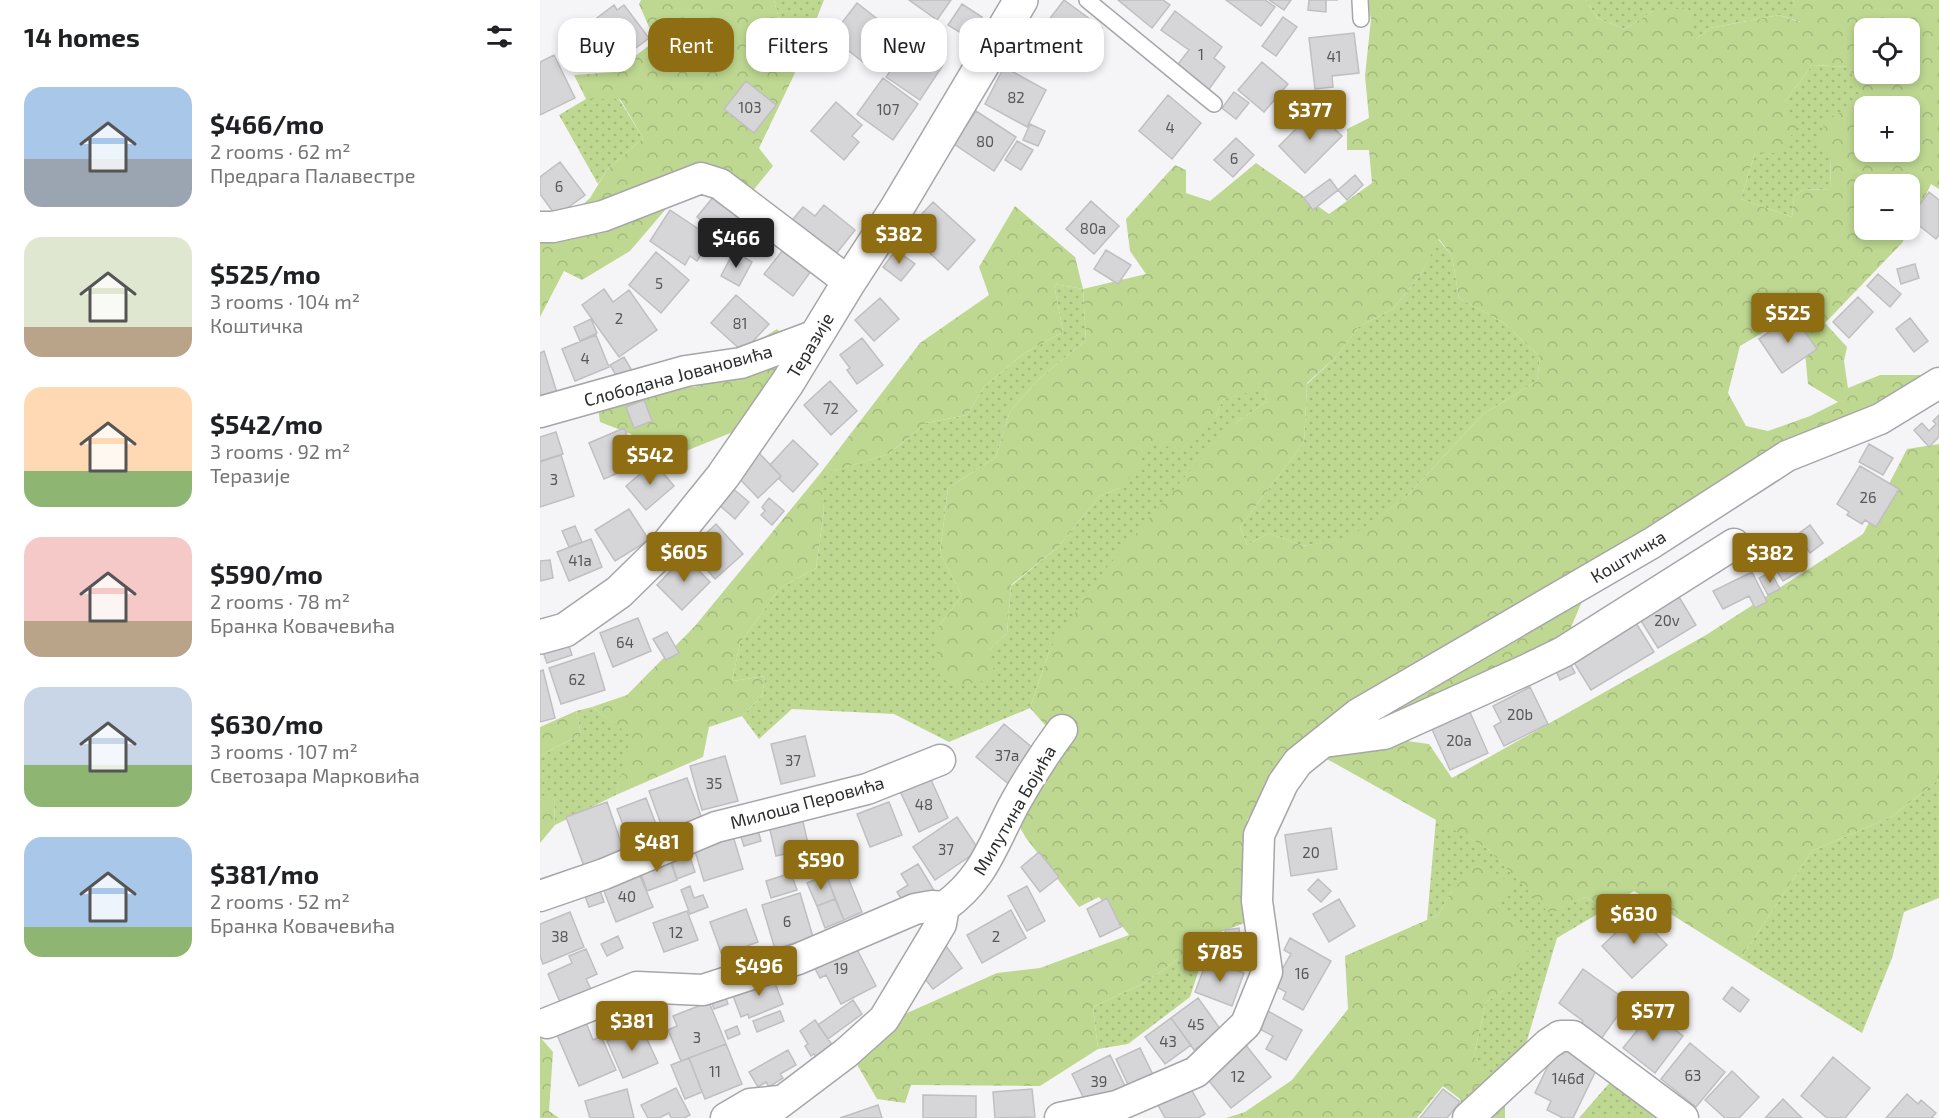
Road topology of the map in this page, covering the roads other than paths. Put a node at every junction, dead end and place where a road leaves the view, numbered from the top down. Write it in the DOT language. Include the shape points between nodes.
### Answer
graph roads {
  1 [pos="1021,0"];
  2 [pos="1087,0"];
  3 [pos="1360,0"];
  4 [pos="1361,19"];
  5 [pos="1214,104"];
  6 [pos="540,227"];
  7 [pos="849,282"];
  8 [pos="816,335"];
  9 [pos="1939,383"];
  10 [pos="540,412"];
  11 [pos="1734,544"];
  12 [pos="540,637"];
  13 [pos="1062,730"];
  14 [pos="1324,742"];
  15 [pos="940,760"];
  16 [pos="540,896"];
  17 [pos="944,907"];
  18 [pos="548,1023"];
  19 [pos="771,1109"];
  20 [pos="726,1118"];
  21 [pos="1060,1118"];
  22 [pos="1468,1118"];
  23 [pos="1683,1118"];
  1 -- 7 [label="street, Теразије"];
  2 -- 5 [label="lane"];
  3 -- 4 [label="lane"];
  6 -- 7 [label="street" via="603,216 701,178 720,184"];
  7 -- 8 [label="street, Теразије"];
  8 -- 10 [label="street, Слободана Јовановића" via="741,363 686,371"];
  8 -- 12 [label="street, Теразије" via="723,476 669,543 619,592 565,630"];
  9 -- 14 [label="street, Коштичка" via="1880,418 1786,456 1652,543 1358,714"];
  11 -- 14 [label="street, Коштичка" via="1563,652 1526,670 1384,734"];
  13 -- 17 [label="street, Милутина Бојића" via="1030,775 984,867 961,895"];
  14 -- 21 [label="street, Коштичка" via="1298,762 1283,783 1259,835 1257,901 1267,972 1246,1024 1196,1072 1117,1106"];
  15 -- 16 [label="street, Милоша Перовића" via="867,789 716,827"];
  17 -- 18 [label="street" via="915,909 798,959 703,990 637,987"];
  17 -- 19 [label="street, Милутина Бојића" via="940,924 884,1019"];
  19 -- 20 [label="street, Милутина Бојића" via="750,1104"];
  22 -- 23 [label="street" via="1548,1044 1560,1036 1573,1036"];
}
